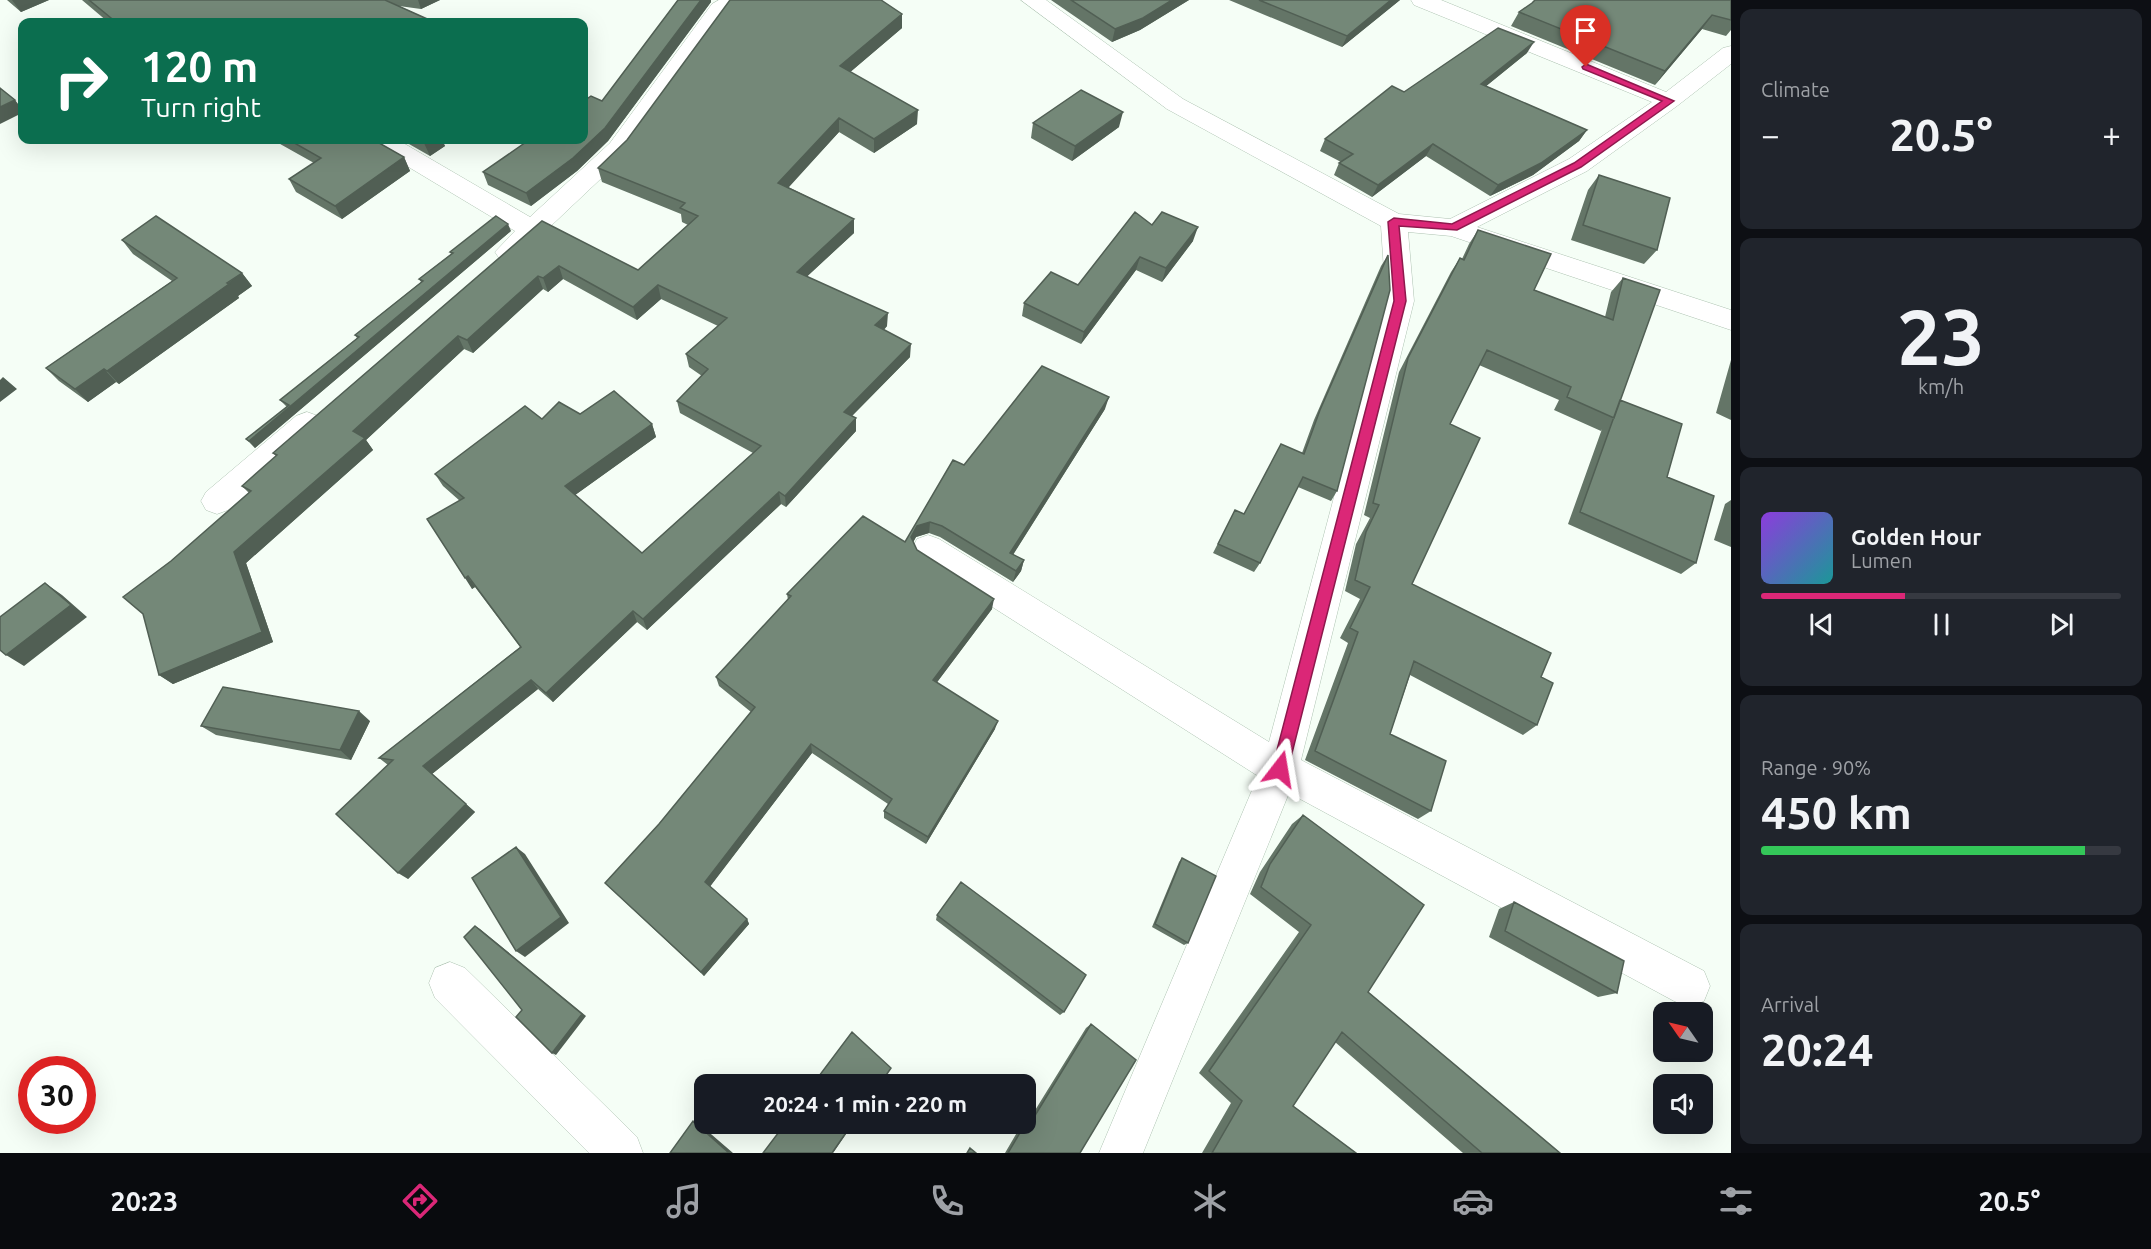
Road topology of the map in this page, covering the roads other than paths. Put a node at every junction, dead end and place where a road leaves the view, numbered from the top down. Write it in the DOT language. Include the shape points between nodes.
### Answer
graph roads {
  1 [pos="734,0"];
  2 [pos="1032,0"];
  3 [pos="1422,0"];
  4 [pos="1731,53"];
  5 [pos="1669,101"];
  6 [pos="388,144"];
  7 [pos="1394,222"];
  8 [pos="1453,228"];
  9 [pos="533,230"];
  10 [pos="488,269"];
  11 [pos="1731,320"];
  12 [pos="325,408"];
  13 [pos="217,501"];
  14 [pos="928,549"];
  15 [pos="1280,769"];
  16 [pos="450,983"];
  17 [pos="1689,986"];
  18 [pos="621,1153"];
  19 [pos="1121,1153"];
  1 -- 9 [label="street" via="720,9 619,148"];
  2 -- 7 [label="street" via="1175,104"];
  3 -- 5 [label="street"];
  4 -- 5 [label="street"];
  5 -- 8 [label="street" via="1578,165"];
  6 -- 9 [label="street"];
  7 -- 8 [label="street"];
  7 -- 15 [label="street" via="1400,301"];
  8 -- 11 [label="street"];
  9 -- 10 [label="street"];
  12 -- 13 [label="street"];
  14 -- 15 [label="street"];
  15 -- 17 [label="street"];
  15 -- 19 [label="street"];
  16 -- 18 [label="street"];
}
